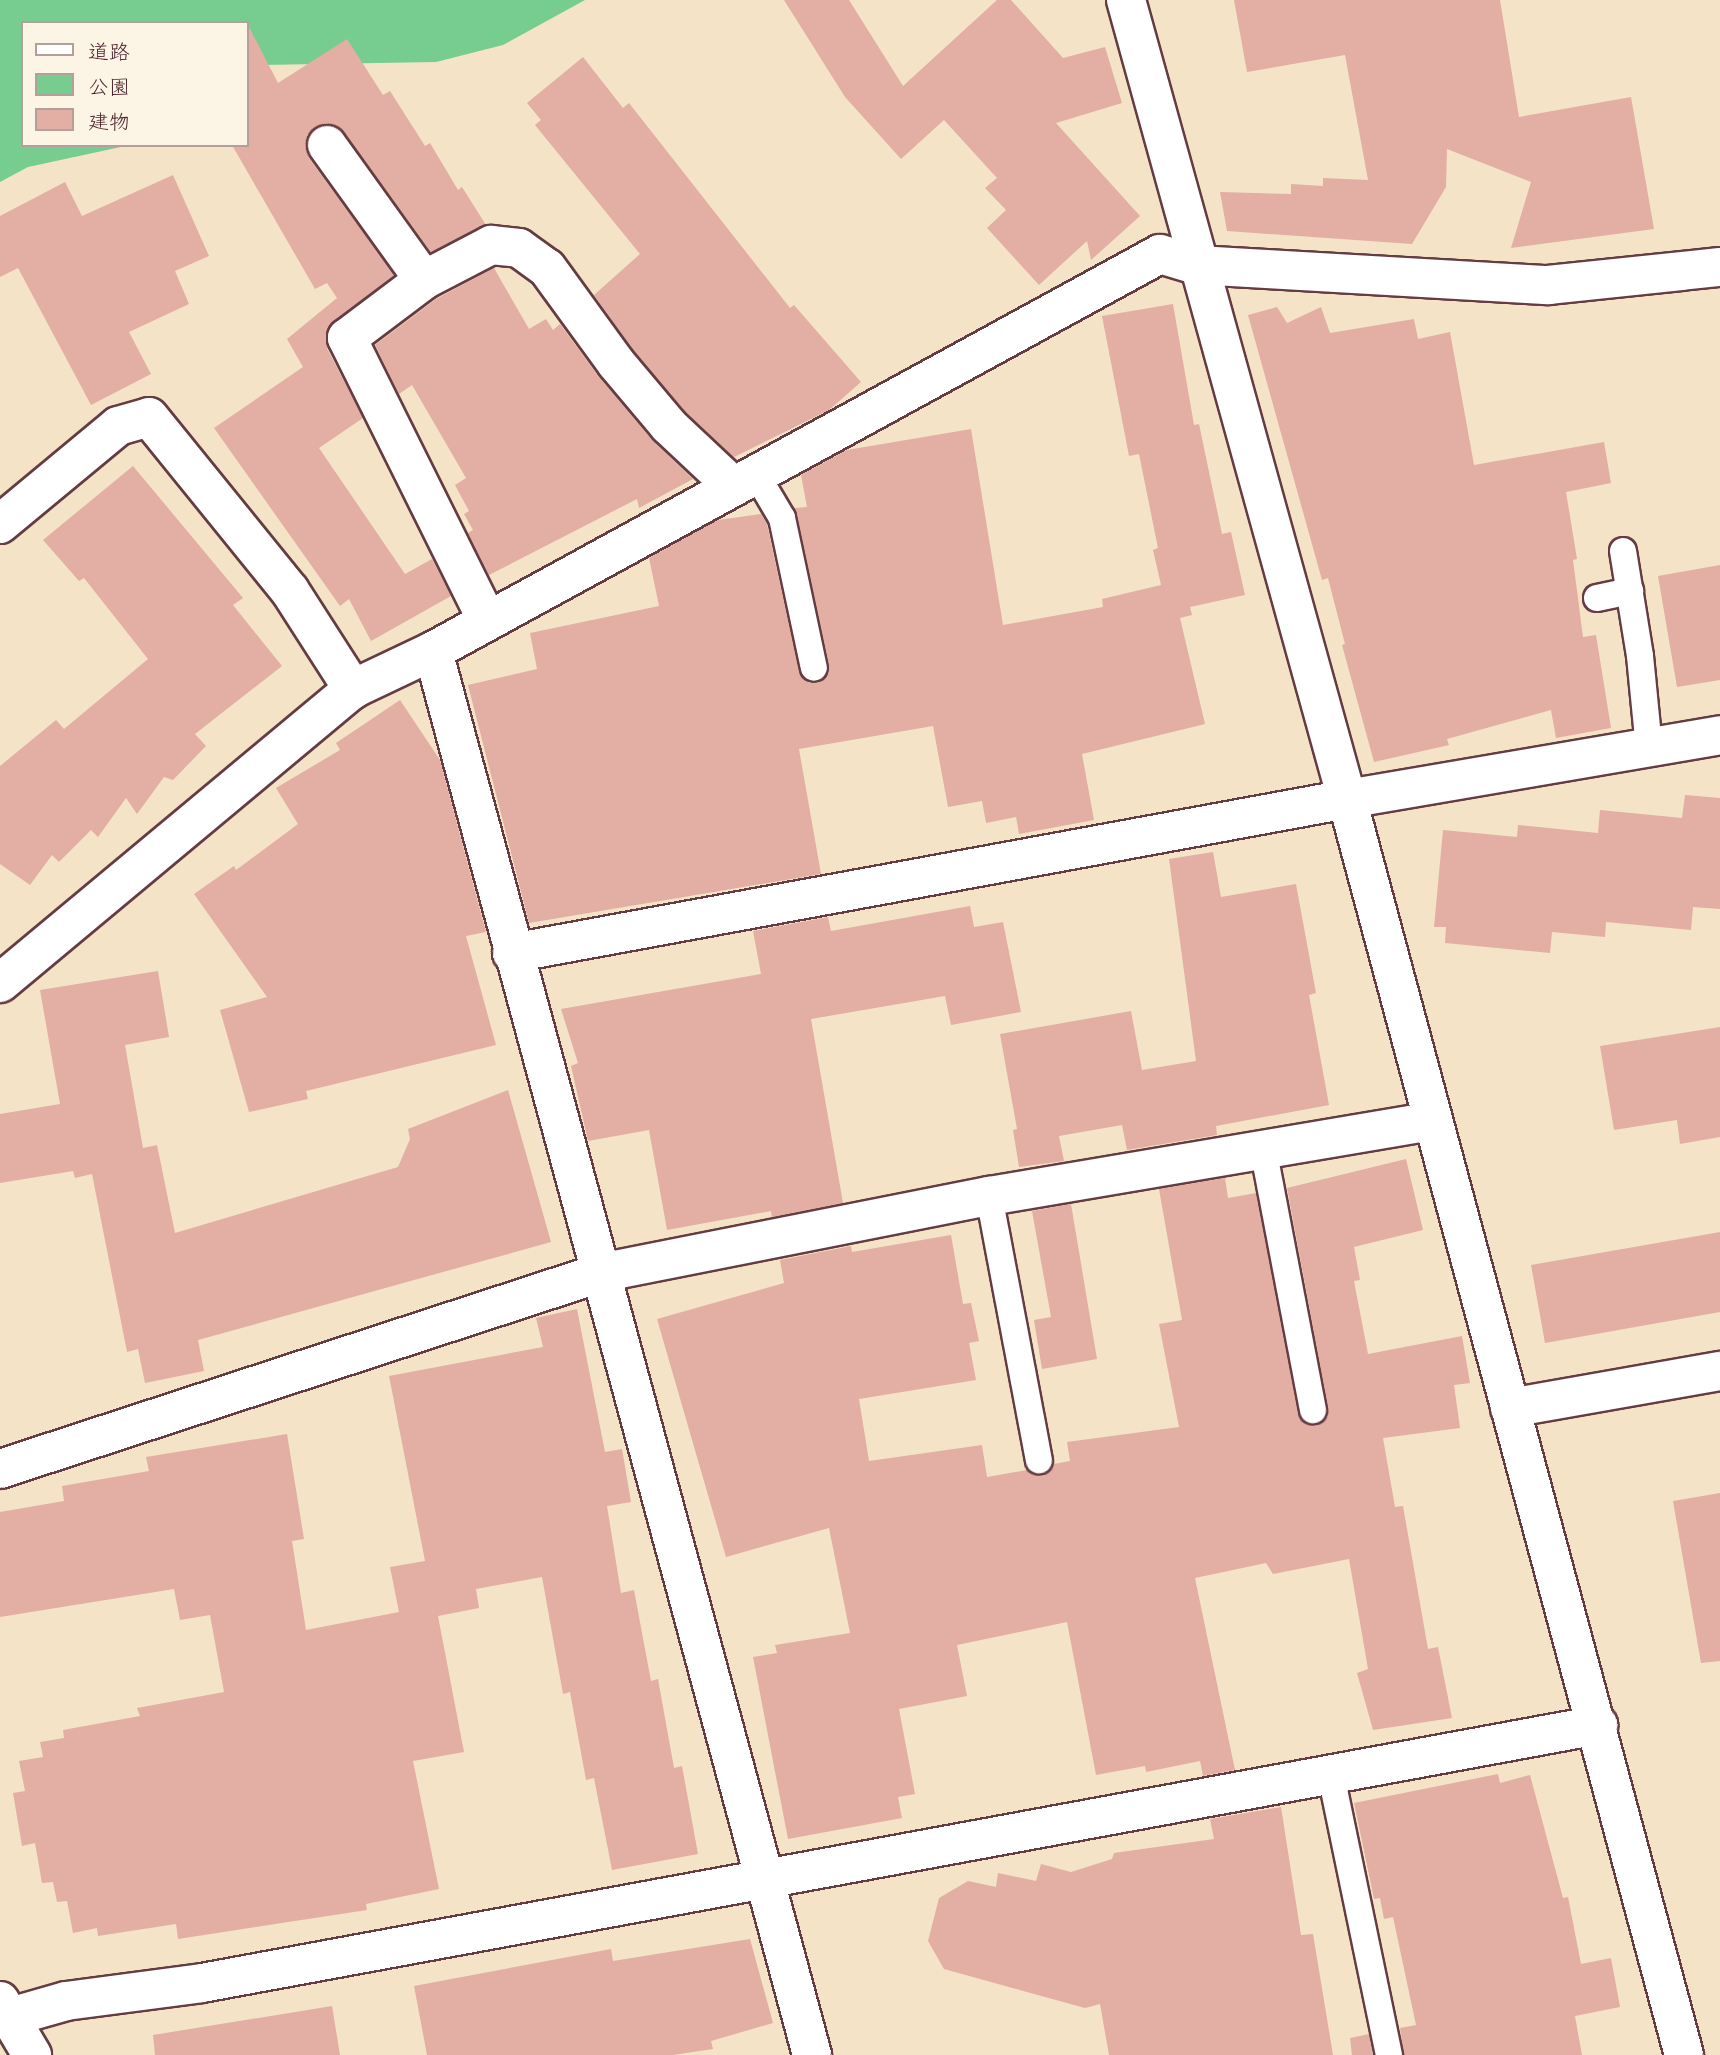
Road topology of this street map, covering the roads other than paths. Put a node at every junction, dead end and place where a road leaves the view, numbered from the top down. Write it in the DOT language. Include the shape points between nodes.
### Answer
graph roads {
  1 [pos="1126,0"];
  2 [pos="327,145"];
  3 [pos="1197,265"];
  4 [pos="1720,267"];
  5 [pos="424,280"];
  6 [pos="744,480"];
  7 [pos="0,524"];
  8 [pos="1623,551"];
  9 [pos="1630,591"];
  10 [pos="1597,598"];
  11 [pos="487,620"];
  12 [pos="433,651"];
  13 [pos="814,668"];
  14 [pos="353,689"];
  15 [pos="1720,735"];
  16 [pos="1649,747"];
  17 [pos="1347,799"];
  18 [pos="512,953"];
  19 [pos="0,983"];
  20 [pos="1431,1121"];
  21 [pos="1263,1149"];
  22 [pos="989,1196"];
  23 [pos="600,1273"];
  24 [pos="1720,1371"];
  25 [pos="1510,1408"];
  26 [pos="1313,1410"];
  27 [pos="1039,1460"];
  28 [pos="0,1469"];
  29 [pos="1598,1725"];
  30 [pos="1331,1775"];
  31 [pos="766,1879"];
  32 [pos="5,2009"];
  33 [pos="32,2055"];
  34 [pos="812,2055"];
  35 [pos="1388,2055"];
  36 [pos="1684,2055"];
  1 -- 3 [label="street"];
  2 -- 5 [label="street"];
  3 -- 4 [label="street" via="1548,285"];
  3 -- 6 [label="street" via="1160,254"];
  3 -- 17 [label="street"];
  5 -- 6 [label="street" via="491,245 519,248 547,268 669,426"];
  5 -- 11 [label="street" via="348,338"];
  6 -- 11 [label="street"];
  6 -- 13 [label="lane" via="782,518"];
  7 -- 14 [label="street" via="118,426 149,417 290,591"];
  8 -- 9 [label="lane"];
  9 -- 10 [label="lane"];
  9 -- 16 [label="lane"];
  11 -- 12 [label="street"];
  12 -- 14 [label="street"];
  12 -- 18 [label="street" via="496,878"];
  14 -- 19 [label="street"];
  15 -- 16 [label="street"];
  16 -- 17 [label="street"];
  17 -- 18 [label="street"];
  17 -- 20 [label="street"];
  18 -- 23 [label="street"];
  20 -- 21 [label="street"];
  20 -- 25 [label="street"];
  21 -- 22 [label="street"];
  21 -- 26 [label="lane"];
  22 -- 23 [label="street"];
  22 -- 27 [label="lane"];
  23 -- 28 [label="street"];
  23 -- 31 [label="street"];
  24 -- 25 [label="street"];
  25 -- 29 [label="street"];
  29 -- 30 [label="street"];
  29 -- 36 [label="street"];
  30 -- 31 [label="street"];
  30 -- 35 [label="lane"];
  31 -- 32 [label="street" via="202,1983"];
  31 -- 34 [label="street"];
  32 -- 33 [label="street"];
}
